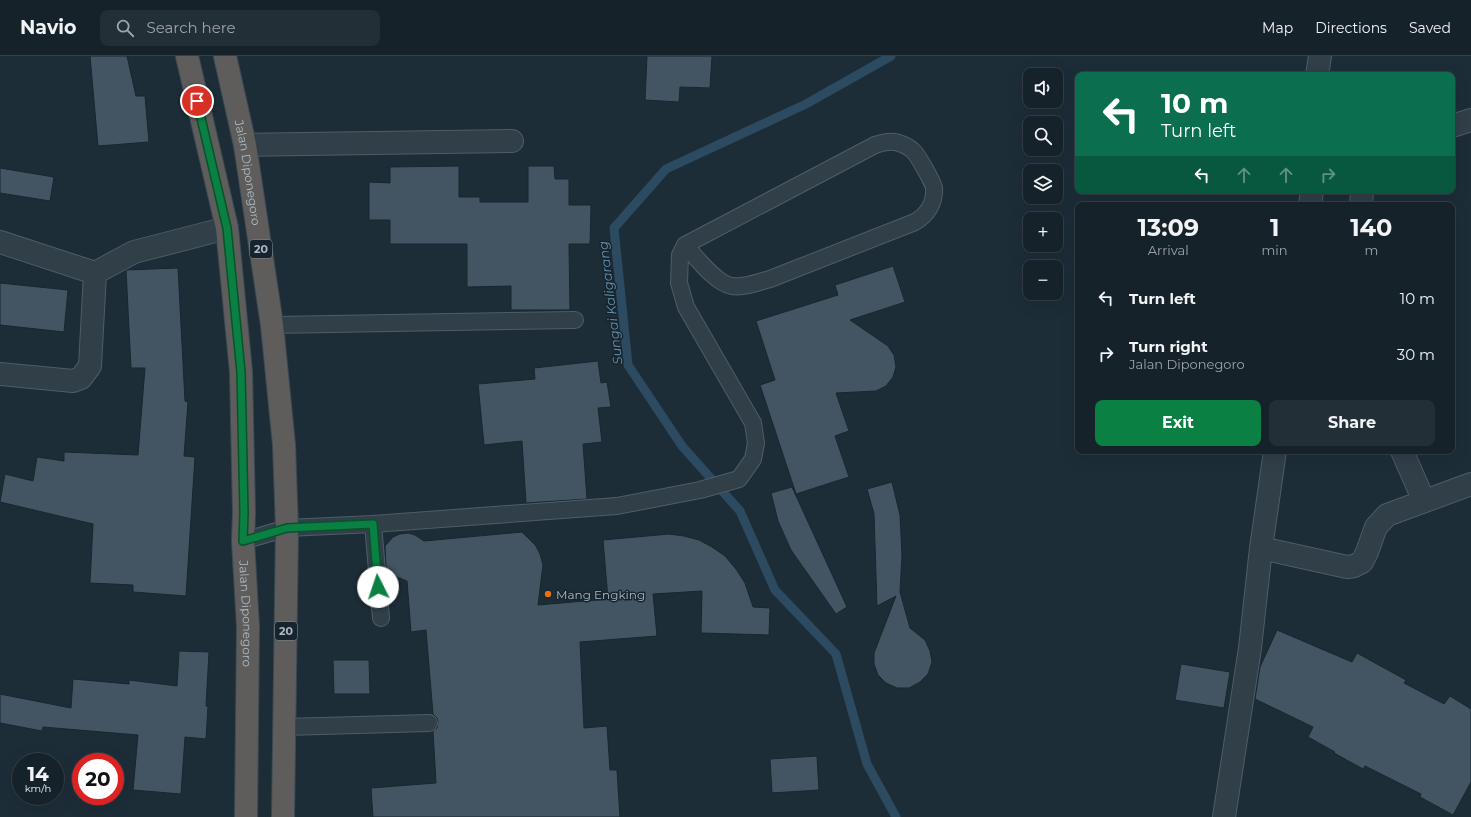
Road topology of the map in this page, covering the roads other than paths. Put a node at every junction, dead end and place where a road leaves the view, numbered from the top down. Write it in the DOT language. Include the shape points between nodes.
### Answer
graph roads {
  1 [pos="187,56"];
  2 [pos="225,56"];
  3 [pos="1320,56"];
  4 [pos="1317,72"];
  5 [pos="1471,120"];
  6 [pos="1455,125"];
  7 [pos="512,141"];
  8 [pos="245,145"];
  9 [pos="227,228"];
  10 [pos="0,242"];
  11 [pos="685,245"];
  12 [pos="96,273"];
  13 [pos="575,320"];
  14 [pos="272,325"];
  15 [pos="0,374"];
  16 [pos="1275,454"];
  17 [pos="1403,454"];
  18 [pos="1471,484"];
  19 [pos="1424,501"];
  20 [pos="373,524"];
  21 [pos="287,528"];
  22 [pos="243,541"];
  23 [pos="1261,548"];
  24 [pos="381,618"];
  25 [pos="429,723"];
  26 [pos="285,727"];
  27 [pos="246,817"];
  28 [pos="284,817"];
  29 [pos="1224,817"];
  1 -- 9 [label="highway, Jalan Diponegoro"];
  2 -- 8 [label="highway, Jalan Diponegoro / 20"];
  3 -- 4 [label="street"];
  5 -- 6 [label="street"];
  7 -- 8 [label="street"];
  8 -- 14 [label="highway, Jalan Diponegoro / 20"];
  9 -- 12 [label="street" via="134,252"];
  9 -- 22 [label="highway, Jalan Diponegoro" via="241,372"];
  10 -- 12 [label="street"];
  11 -- 11 [label="lane" via="714,276 726,284 749,285 915,222 924,217 930,208 934,188 916,154 898,142 888,142 875,145"];
  11 -- 20 [label="lane" via="680,255 679,284 686,307 753,423 756,442 753,459 739,479 700,490 617,506"];
  12 -- 15 [label="street" via="90,366 81,378 73,381"];
  13 -- 14 [label="lane"];
  14 -- 21 [label="highway, Jalan Diponegoro / 20" via="284,445"];
  16 -- 23 [label="street"];
  17 -- 19 [label="street"];
  18 -- 19 [label="street"];
  19 -- 23 [label="street" via="1387,515 1376,527 1362,562 1354,566 1347,567"];
  20 -- 21 [label="lane"];
  20 -- 24 [label="lane"];
  21 -- 22 [label="lane"];
  21 -- 26 [label="highway, Jalan Diponegoro / 20"];
  22 -- 27 [label="highway, Jalan Diponegoro" via="248,627"];
  23 -- 29 [label="street" via="1250,648"];
  25 -- 26 [label="lane"];
  26 -- 28 [label="highway, Jalan Diponegoro / 20"];
}
